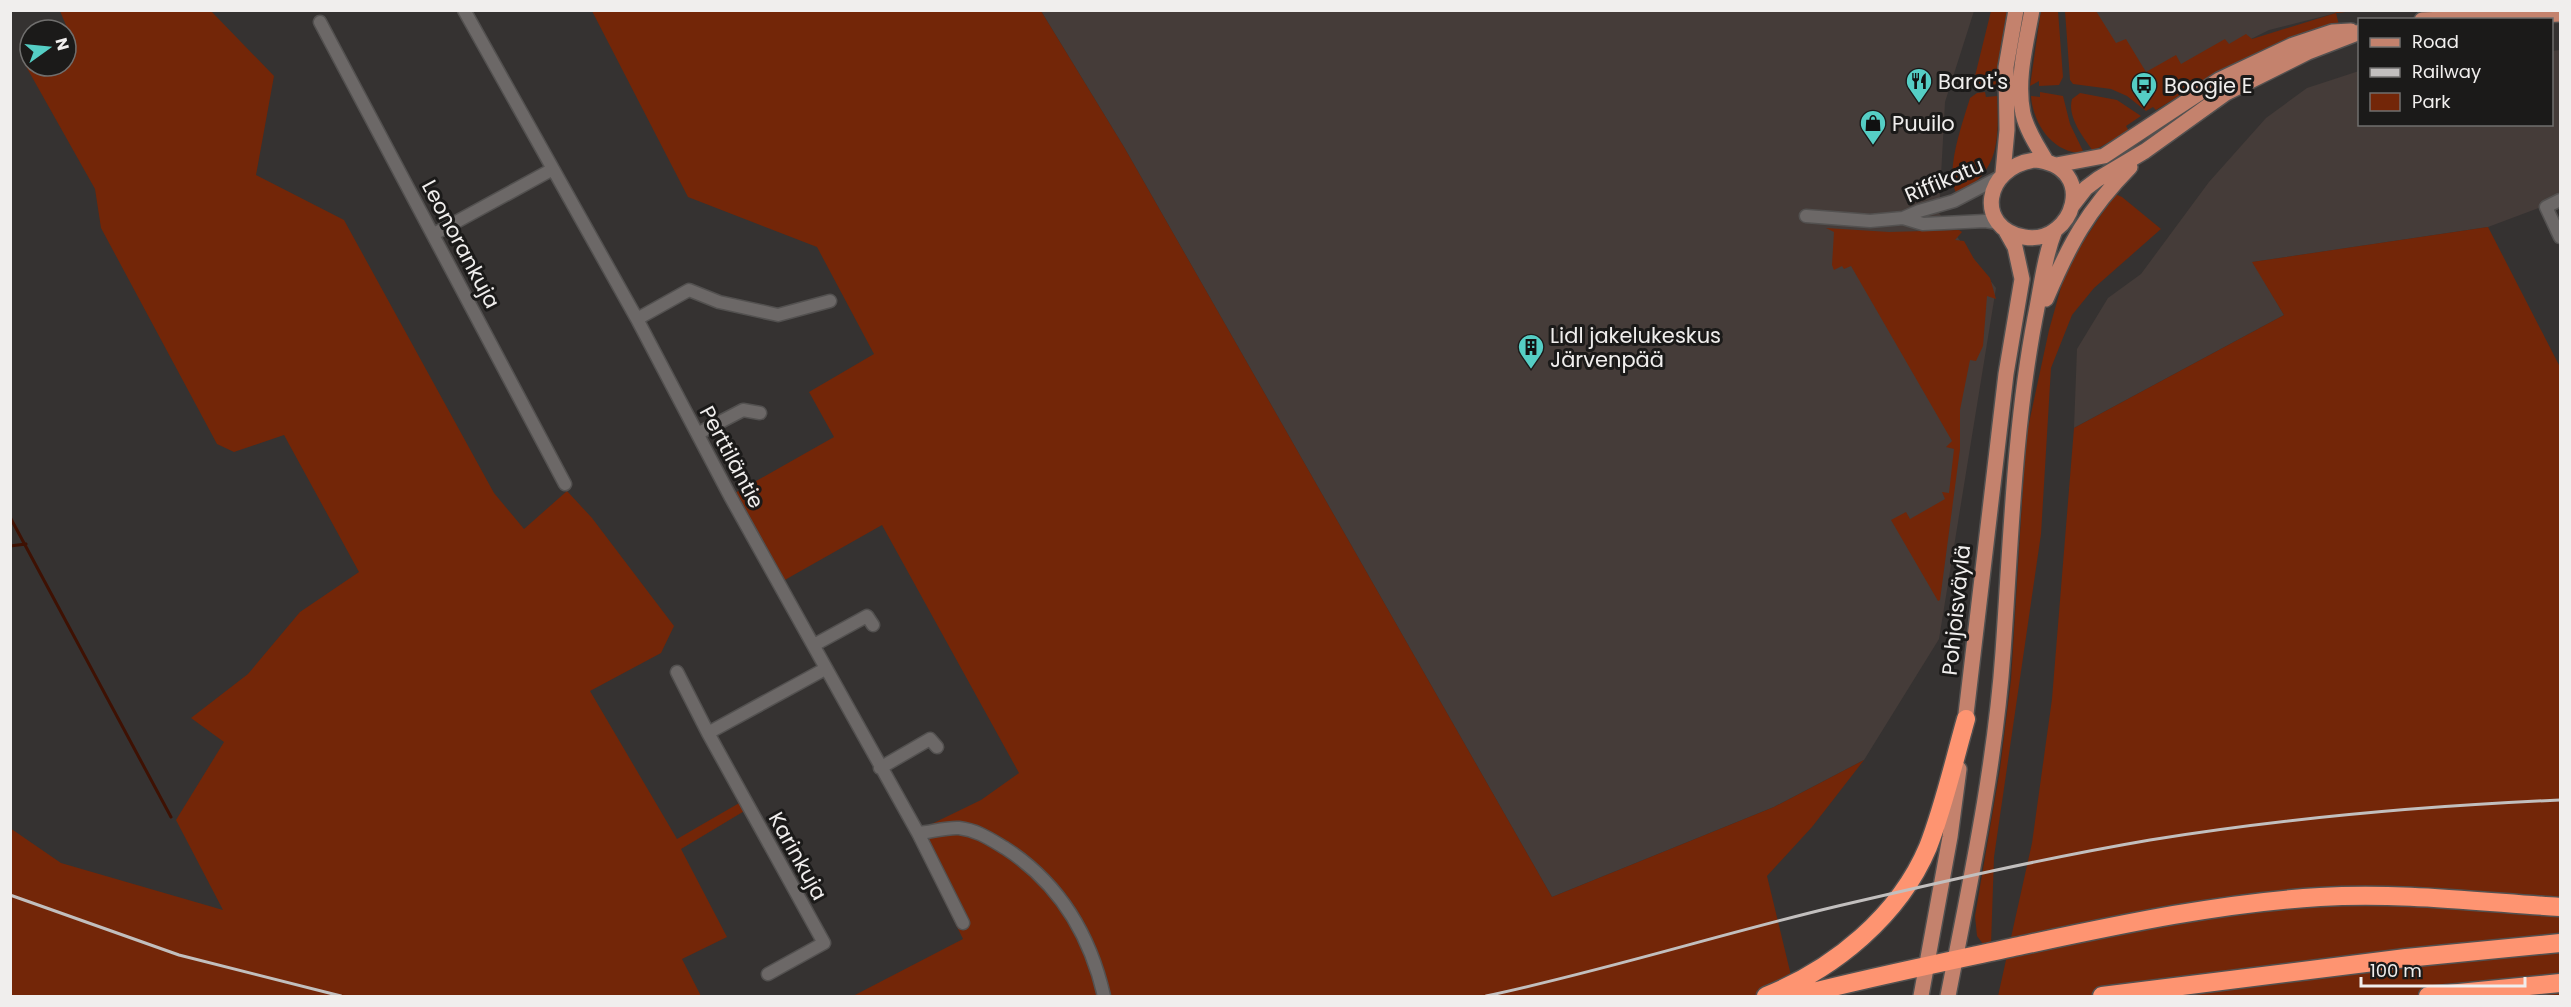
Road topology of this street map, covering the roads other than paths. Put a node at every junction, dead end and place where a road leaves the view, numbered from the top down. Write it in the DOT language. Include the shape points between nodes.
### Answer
graph roads {
  1 [pos="464,10"];
  2 [pos="2016,10"];
  3 [pos="2032,10"];
  4 [pos="2560,14"];
  5 [pos="2468,18"];
  6 [pos="320,22"];
  7 [pos="2358,31"];
  8 [pos="2358,32"];
  9 [pos="2145,151"];
  10 [pos="2051,163"];
  11 [pos="553,169"];
  12 [pos="2002,175"];
  13 [pos="2560,200"];
  14 [pos="2072,206"];
  15 [pos="1806,216"];
  16 [pos="1903,218"];
  17 [pos="2002,227"];
  18 [pos="2055,230"];
  19 [pos="434,234"];
  20 [pos="2560,237"];
  21 [pos="830,301"];
  22 [pos="637,319"];
  23 [pos="2034,327"];
  24 [pos="760,413"];
  25 [pos="699,433"];
  26 [pos="565,484"];
  27 [pos="873,625"];
  28 [pos="814,645"];
  29 [pos="825,669"];
  30 [pos="676,672"];
  31 [pos="1966,719"];
  32 [pos="708,732"];
  33 [pos="937,747"];
  34 [pos="880,768"];
  35 [pos="918,833"];
  36 [pos="2560,907"];
  37 [pos="963,923"];
  38 [pos="2560,943"];
  39 [pos="1955,959"];
  40 [pos="1928,964"];
  41 [pos="768,974"];
  42 [pos="2560,983"];
  43 [pos="2560,992"];
  44 [pos="1104,996"];
  45 [pos="1766,996"];
  46 [pos="1797,996"];
  47 [pos="1921,996"];
  48 [pos="1948,996"];
  49 [pos="2102,996"];
  50 [pos="2428,996"];
  51 [pos="2534,996"];
  1 -- 11 [label="street, Perttiläntie"];
  2 -- 12 [label="main road" via="2006,67 2007,130"];
  3 -- 10 [label="main road" via="2021,71 2022,100 2030,132"];
  4 -- 5 [label="main road"];
  6 -- 19 [label="street, Leonorankuja"];
  7 -- 10 [label="main road" via="2332,32 2272,54 2219,80 2114,151 2084,162"];
  8 -- 9 [label="main road" via="2298,56 2226,93"];
  9 -- 14 [label="main road" via="2092,183"];
  9 -- 23 [label="main road" via="2106,191 2082,224"];
  10 -- 12 [label="main road" via="2025,161"];
  10 -- 14 [label="main road" via="2068,175 2072,183"];
  11 -- 19 [label="street"];
  11 -- 22 [label="street, Perttiläntie"];
  12 -- 16 [label="street, Riffikatu" via="1954,201"];
  12 -- 17 [label="main road" via="1992,199"];
  13 -- 20 [label="street" via="2546,207"];
  14 -- 18 [label="main road"];
  15 -- 16 [label="street, Riffikatu" via="1870,221"];
  16 -- 17 [label="street, Riffikatu" via="1923,224 1985,221"];
  17 -- 18 [label="main road" via="2023,237 2039,238"];
  17 -- 31 [label="main road, Pohjoisväylä" via="2018,257 2022,279 2006,374"];
  18 -- 23 [label="main road"];
  19 -- 26 [label="street, Leonorankuja"];
  21 -- 22 [label="street" via="777,315 719,302 689,290"];
  22 -- 25 [label="street, Perttiläntie"];
  23 -- 39 [label="main road" via="2017,436 2003,653 1987,782"];
  24 -- 25 [label="street" via="743,410"];
  25 -- 28 [label="street, Perttiläntie"];
  27 -- 28 [label="street" via="867,616"];
  28 -- 29 [label="street, Perttiläntie"];
  29 -- 32 [label="street"];
  29 -- 34 [label="street, Perttiläntie"];
  30 -- 32 [label="street, Karinkuja"];
  31 -- 40 [label="main road, Pohjoisväylä"];
  31 -- 45 [label="highway" via="1928,847 1907,883 1882,917 1840,956"];
  32 -- 41 [label="street, Karinkuja" via="824,943"];
  33 -- 34 [label="street" via="930,739"];
  34 -- 35 [label="street, Perttiläntie"];
  35 -- 37 [label="street, Perttiläntie"];
  35 -- 44 [label="street" via="957,828 981,833 1017,856 1048,883 1086,939"];
  36 -- 39 [label="highway" via="2321,897 2183,914"];
  38 -- 49 [label="highway"];
  39 -- 40 [label="highway"];
  39 -- 48 [label="main road"];
  40 -- 46 [label="highway"];
  40 -- 47 [label="main road, Pohjoisväylä"];
  42 -- 50 [label="highway"];
  43 -- 51 [label="highway"];
}
